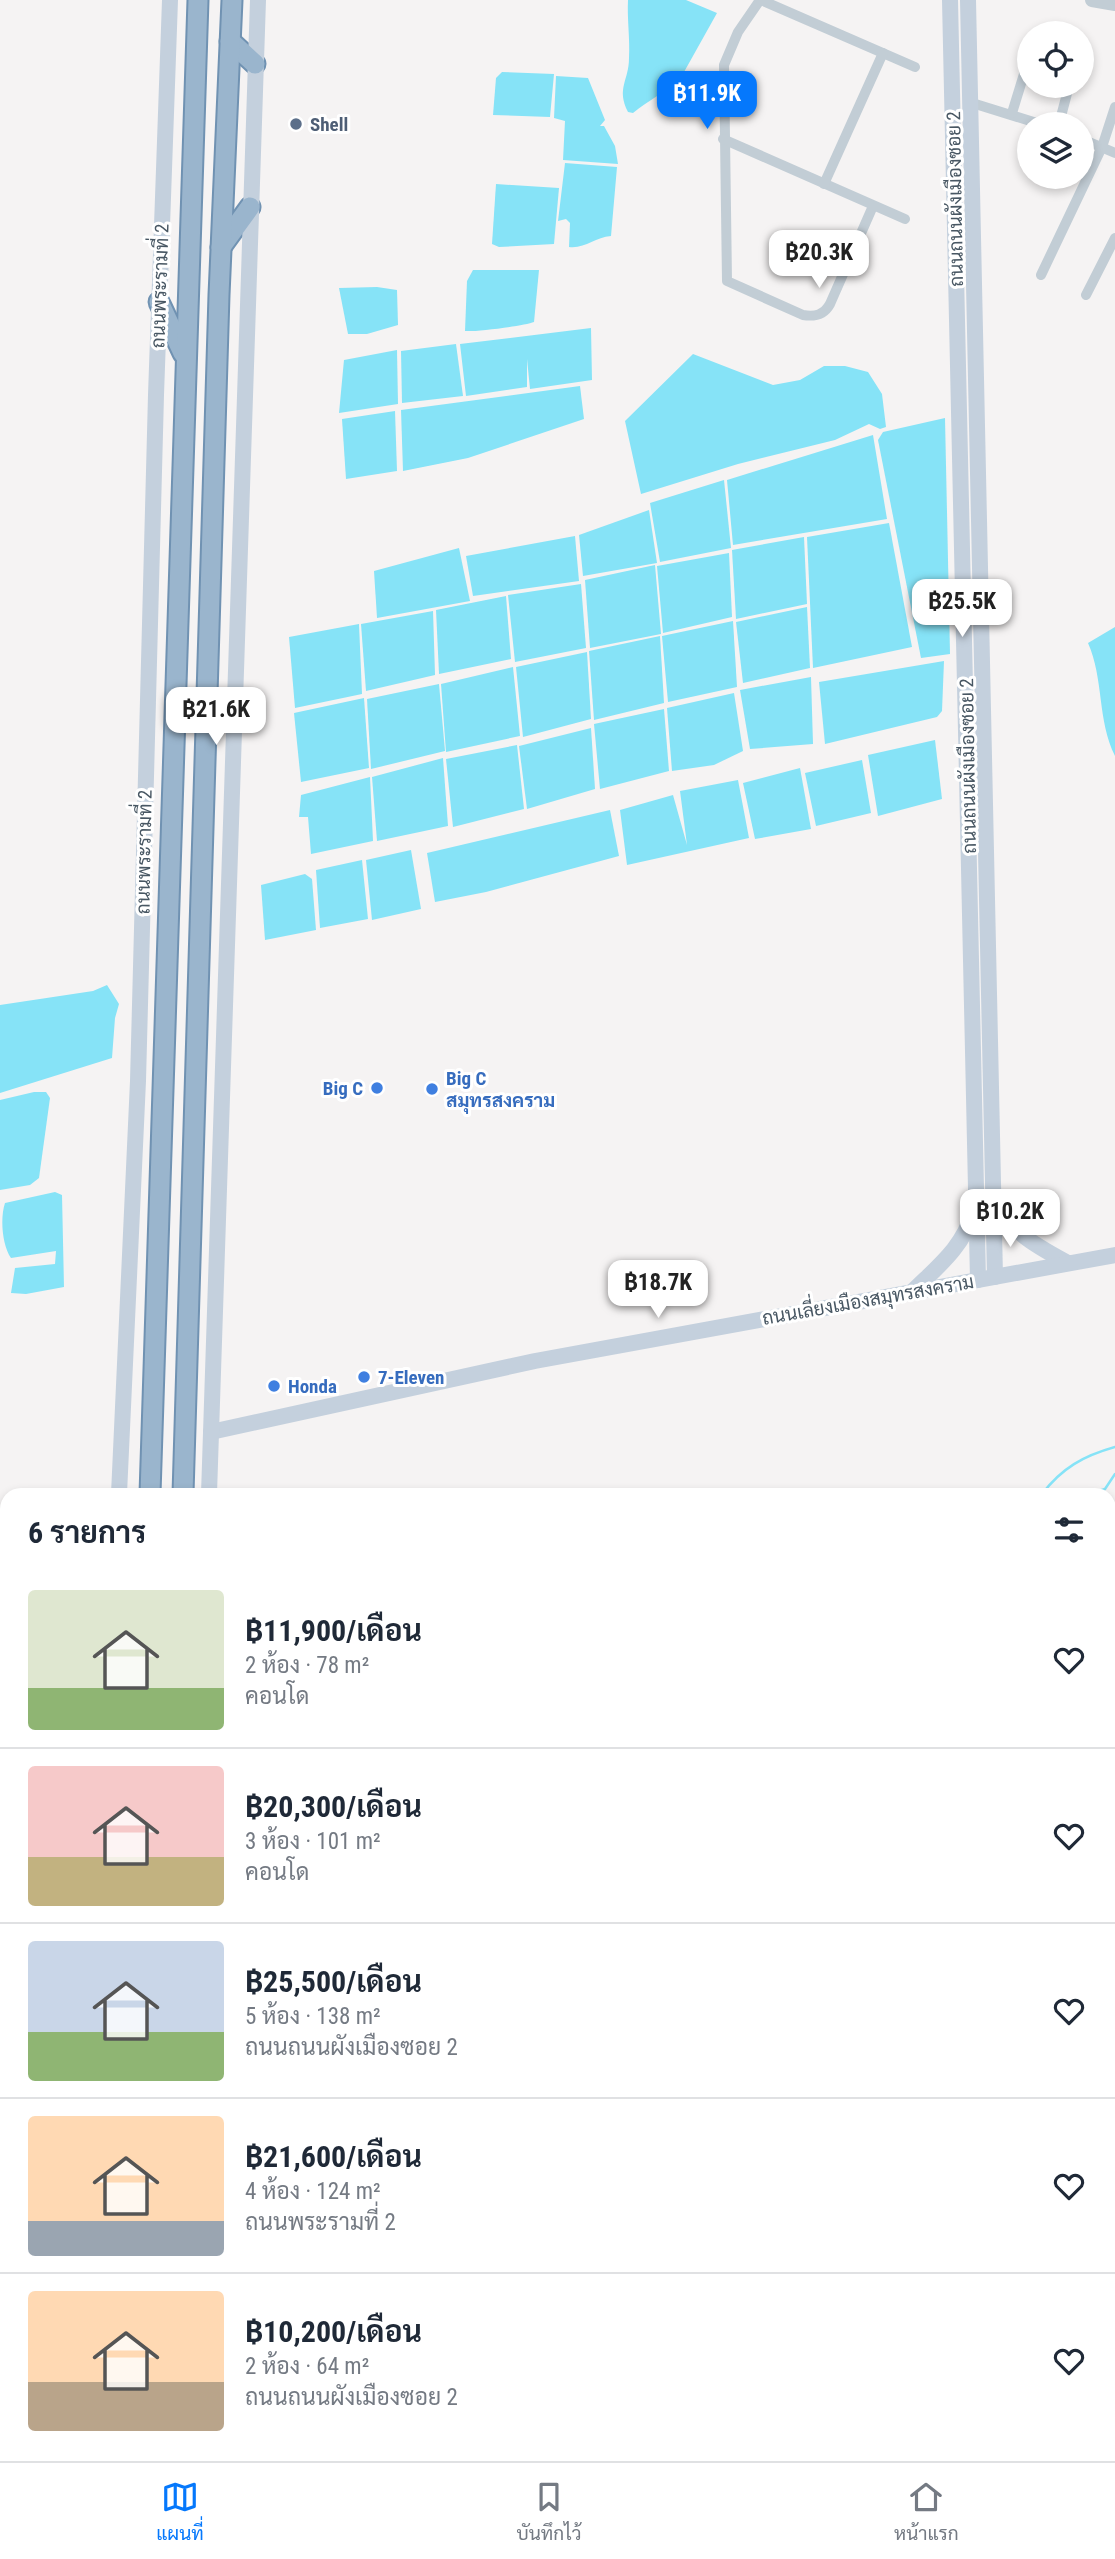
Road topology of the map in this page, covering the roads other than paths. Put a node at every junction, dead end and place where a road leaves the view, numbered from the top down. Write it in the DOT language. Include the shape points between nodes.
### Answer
graph roads {
  1 [pos="170,0"];
  2 [pos="198,0"];
  3 [pos="232,0"];
  4 [pos="258,0"];
  5 [pos="761,0"];
  6 [pos="950,0"];
  7 [pos="968,0"];
  8 [pos="1092,0"];
  9 [pos="1115,4"];
  10 [pos="230,41"];
  11 [pos="883,53"];
  12 [pos="255,64"];
  13 [pos="915,67"];
  14 [pos="964,93"];
  15 [pos="1017,97"];
  16 [pos="1115,107"];
  17 [pos="1012,113"];
  18 [pos="1017,115"];
  19 [pos="723,139"];
  20 [pos="1094,144"];
  21 [pos="1102,147"];
  22 [pos="1115,153"];
  23 [pos="824,184"];
  24 [pos="873,206"];
  25 [pos="250,207"];
  26 [pos="905,219"];
  27 [pos="1115,238"];
  28 [pos="221,247"];
  29 [pos="1041,275"];
  30 [pos="1086,295"];
  31 [pos="159,302"];
  32 [pos="185,357"];
  33 [pos="985,1198"];
  34 [pos="1115,1255"];
  35 [pos="1068,1264"];
  36 [pos="986,1278"];
  37 [pos="912,1292"];
  38 [pos="211,1432"];
  39 [pos="119,1488"];
  40 [pos="150,1488"];
  41 [pos="183,1488"];
  42 [pos="209,1488"];
  1 -- 31 [label="main road, ถนนพระรามที่ 2"];
  2 -- 32 [label="highway, ถนนพระรามที่ 2"];
  3 -- 10 [label="highway"];
  4 -- 12 [label="main road"];
  5 -- 11 [label="street"];
  5 -- 19 [label="street" via="738,32 724,65"];
  6 -- 14 [label="main road, ถนนถนนผังเมืองซอย 2"];
  7 -- 14 [label="main road, ถนนถนนผังเมืองซอย 2"];
  8 -- 9 [label="street"];
  10 -- 12 [label="highway"];
  10 -- 28 [label="highway"];
  11 -- 13 [label="street"];
  11 -- 23 [label="street"];
  12 -- 25 [label="main road"];
  14 -- 17 [label="street"];
  14 -- 33 [label="main road, ถนนถนนผังเมืองซอย 2"];
  15 -- 17 [label="street"];
  16 -- 21 [label="street"];
  17 -- 18 [label="street"];
  19 -- 23 [label="street"];
  19 -- 24 [label="street" via="727,281 803,315 822,313 830,304"];
  20 -- 21 [label="street"];
  21 -- 22 [label="street"];
  21 -- 29 [label="street"];
  23 -- 24 [label="street"];
  24 -- 26 [label="street"];
  25 -- 28 [label="highway"];
  25 -- 38 [label="main road"];
  27 -- 30 [label="street"];
  28 -- 41 [label="highway"];
  31 -- 32 [label="highway"];
  31 -- 39 [label="main road, ถนนพระรามที่ 2" via="138,1081"];
  32 -- 40 [label="highway, ถนนพระรามที่ 2"];
  33 -- 35 [label="main road" via="1016,1230"];
  33 -- 36 [label="main road, ถนนถนนผังเมืองซอย 2"];
  33 -- 37 [label="main road" via="962,1241"];
  34 -- 35 [label="main road, ถนนเลี่ยงเมืองสมุทรสงคราม"];
  35 -- 36 [label="main road, ถนนเลี่ยงเมืองสมุทรสงคราม"];
  36 -- 37 [label="main road, ถนนเลี่ยงเมืองสมุทรสงคราม"];
  37 -- 38 [label="main road, ถนนเลี่ยงเมืองสมุทรสงคราม" via="535,1361"];
  38 -- 42 [label="main road"];
}
